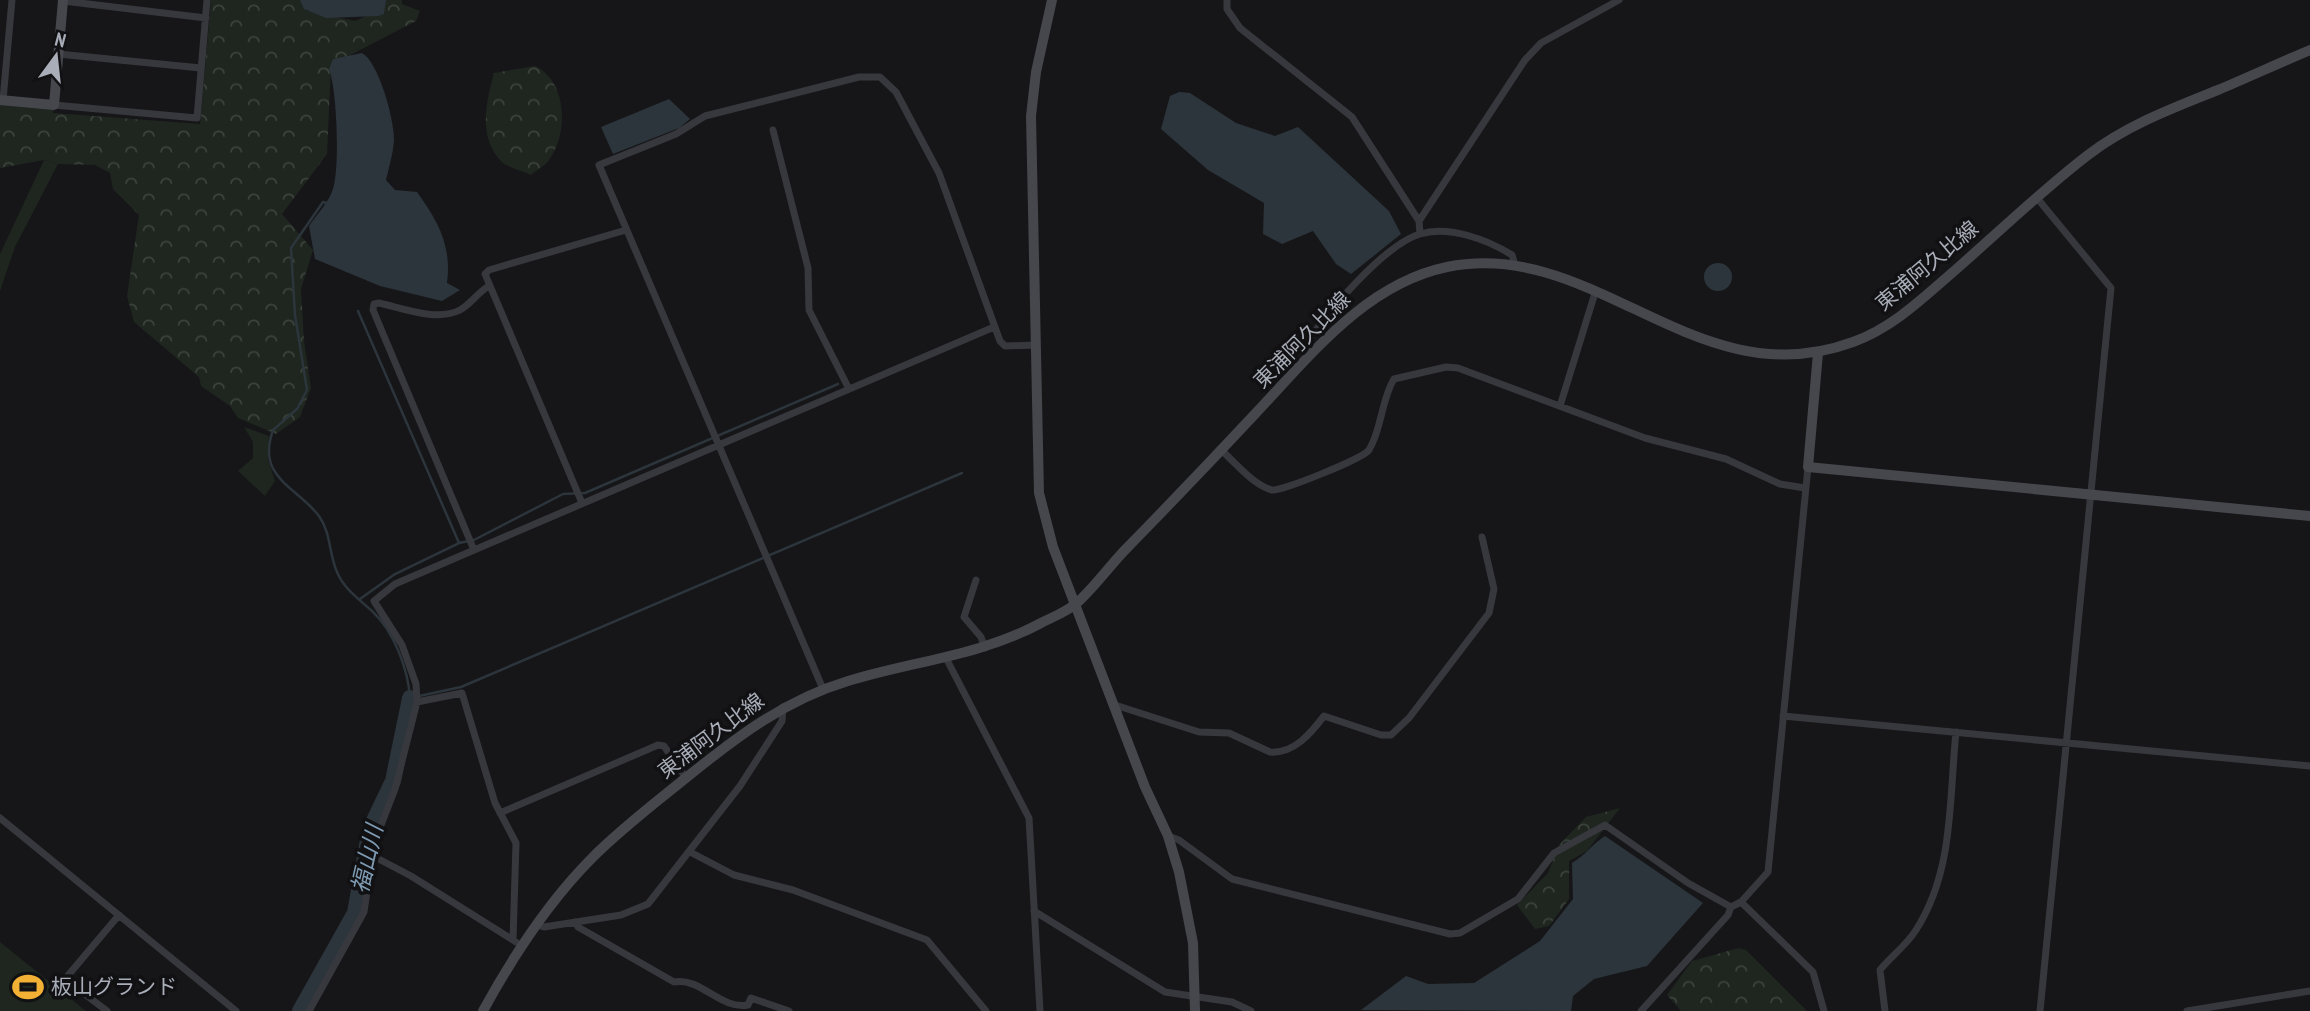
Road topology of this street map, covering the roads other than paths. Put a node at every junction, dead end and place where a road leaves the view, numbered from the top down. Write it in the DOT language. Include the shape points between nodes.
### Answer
graph roads {
  1 [pos="12,0"];
  2 [pos="207,0"];
  3 [pos="1052,0"];
  4 [pos="1227,0"];
  5 [pos="1619,0"];
  6 [pos="63,1"];
  7 [pos="206,18"];
  8 [pos="2310,50"];
  9 [pos="4,52"];
  10 [pos="58,54"];
  11 [pos="201,68"];
  12 [pos="2,100"];
  13 [pos="54,105"];
  14 [pos="773,130"];
  15 [pos="2037,198"];
  16 [pos="1419,221"];
  17 [pos="626,230"];
  18 [pos="1420,234"];
  19 [pos="1515,265"];
  20 [pos="489,285"];
  21 [pos="1595,293"];
  22 [pos="994,327"];
  23 [pos="1035,345"];
  24 [pos="1818,353"];
  25 [pos="1313,355"];
  26 [pos="849,389"];
  27 [pos="1560,405"];
  28 [pos="718,446"];
  29 [pos="1221,450"];
  30 [pos="1808,467"];
  31 [pos="1805,488"];
  32 [pos="2090,495"];
  33 [pos="582,503"];
  34 [pos="2310,516"];
  35 [pos="1482,537"];
  36 [pos="474,550"];
  37 [pos="976,580"];
  38 [pos="1076,605"];
  39 [pos="985,648"];
  40 [pos="946,658"];
  41 [pos="823,689"];
  42 [pos="417,702"];
  43 [pos="1115,705"];
  44 [pos="783,707"];
  45 [pos="1783,716"];
  46 [pos="1956,732"];
  47 [pos="2066,743"];
  48 [pos="2310,766"];
  49 [pos="686,778"];
  50 [pos="500,813"];
  51 [pos="1,822"];
  52 [pos="1168,836"];
  53 [pos="690,852"];
  54 [pos="373,856"];
  55 [pos="1741,902"];
  56 [pos="1731,907"];
  57 [pos="1034,911"];
  58 [pos="119,915"];
  59 [pos="575,922"];
  60 [pos="537,925"];
  61 [pos="517,943"];
  62 [pos="2310,991"];
  63 [pos="1195,996"];
  64 [pos="107,1011"];
  65 [pos="236,1011"];
  66 [pos="309,1011"];
  67 [pos="483,1011"];
  68 [pos="789,1011"];
  69 [pos="986,1011"];
  70 [pos="1040,1011"];
  71 [pos="1195,1011"];
  72 [pos="1251,1011"];
  73 [pos="1641,1011"];
  74 [pos="1824,1011"];
  75 [pos="1885,1011"];
  76 [pos="2040,1011"];
  77 [pos="2187,1011"];
  1 -- 9 [label="street"];
  2 -- 7 [label="street"];
  3 -- 23 [label="main road" via="1031,116"];
  4 -- 16 [label="street" via="1227,9 1240,28 1352,117"];
  5 -- 16 [label="street" via="1541,43 1525,60"];
  6 -- 7 [label="street"];
  6 -- 10 [label="main road"];
  7 -- 11 [label="street"];
  8 -- 15 [label="main road, 東浦阿久比線" via="2120,134"];
  9 -- 12 [label="street"];
  10 -- 11 [label="street"];
  10 -- 13 [label="main road"];
  11 -- 13 [label="street" via="197,118"];
  12 -- 13 [label="main road"];
  14 -- 26 [label="street" via="810,278 809,310"];
  15 -- 24 [label="main road, 東浦阿久比線" via="1897,319 1866,337"];
  15 -- 32 [label="street" via="2111,288"];
  16 -- 18 [label="street"];
  17 -- 20 [label="street" via="489,270 485,274"];
  17 -- 22 [label="street" via="599,165 676,134 705,116 826,85 880,77 896,92 939,173"];
  17 -- 28 [label="street"];
  18 -- 19 [label="street" via="1450,232 1496,245 1512,255"];
  18 -- 25 [label="street" via="1341,295 1306,345"];
  19 -- 21 [label="main road, 東浦阿久比線"];
  19 -- 25 [label="main road, 東浦阿久比線" via="1464,264 1420,275 1357,310"];
  20 -- 33 [label="street"];
  20 -- 36 [label="street" via="450,314 379,303 373,307"];
  21 -- 24 [label="main road, 東浦阿久比線" via="1735,351 1777,356"];
  21 -- 27 [label="street"];
  22 -- 23 [label="street" via="1005,346"];
  22 -- 26 [label="street"];
  23 -- 38 [label="main road" via="1039,493 1053,547"];
  24 -- 30 [label="main road"];
  25 -- 29 [label="main road, 東浦阿久比線"];
  26 -- 28 [label="street"];
  27 -- 29 [label="street" via="1446,367 1394,379 1369,450 1348,465 1283,489 1261,485"];
  27 -- 31 [label="street" via="1645,438 1726,459 1780,484"];
  28 -- 33 [label="street"];
  28 -- 41 [label="street"];
  29 -- 38 [label="main road, 東浦阿久比線"];
  30 -- 31 [label="street"];
  30 -- 32 [label="main road"];
  31 -- 45 [label="street"];
  32 -- 34 [label="main road"];
  32 -- 47 [label="street"];
  33 -- 36 [label="street"];
  35 -- 43 [label="street" via="1494,589 1489,612 1391,735 1324,716 1302,740 1270,752 1228,733 1189,729"];
  36 -- 42 [label="street" via="395,584 374,601 402,645 416,684"];
  37 -- 39 [label="street" via="964,617"];
  38 -- 39 [label="main road, 東浦阿久比線"];
  38 -- 43 [label="main road"];
  39 -- 40 [label="main road, 東浦阿久比線"];
  40 -- 41 [label="main road, 東浦阿久比線"];
  40 -- 57 [label="street" via="1029,818"];
  41 -- 44 [label="main road, 東浦阿久比線"];
  42 -- 50 [label="street" via="462,693"];
  42 -- 54 [label="street"];
  43 -- 52 [label="main road"];
  44 -- 49 [label="main road, 東浦阿久比線" via="741,733"];
  44 -- 53 [label="street" via="782,721 733,797"];
  45 -- 46 [label="street"];
  45 -- 55 [label="street" via="1768,872"];
  46 -- 47 [label="street"];
  46 -- 75 [label="street" via="1942,872 1915,933 1880,971"];
  47 -- 48 [label="street"];
  47 -- 76 [label="street"];
  49 -- 50 [label="street" via="664,746 658,745"];
  49 -- 60 [label="main road, 東浦阿久比線" via="596,854"];
  50 -- 61 [label="street" via="516,843"];
  51 -- 58 [label="street"];
  52 -- 56 [label="street" via="1232,879 1450,934 1460,933 1518,899 1552,856 1605,825"];
  52 -- 63 [label="main road" via="1193,943"];
  53 -- 59 [label="street" via="640,908"];
  53 -- 69 [label="street" via="734,875 793,890 927,940"];
  54 -- 61 [label="street"];
  54 -- 66 [label="street" via="364,912"];
  55 -- 56 [label="street"];
  55 -- 74 [label="street" via="1814,972"];
  56 -- 73 [label="street"];
  57 -- 63 [label="street" via="1165,992"];
  57 -- 70 [label="street"];
  58 -- 64 [label="street" via="65,979"];
  58 -- 65 [label="street"];
  59 -- 60 [label="street"];
  59 -- 68 [label="street" via="674,982 684,980 734,1007 748,1005 751,998"];
  60 -- 61 [label="main road, 東浦阿久比線"];
  61 -- 67 [label="main road, 東浦阿久比線"];
  62 -- 77 [label="street"];
  63 -- 71 [label="main road"];
  63 -- 72 [label="street" via="1231,1002"];
}
